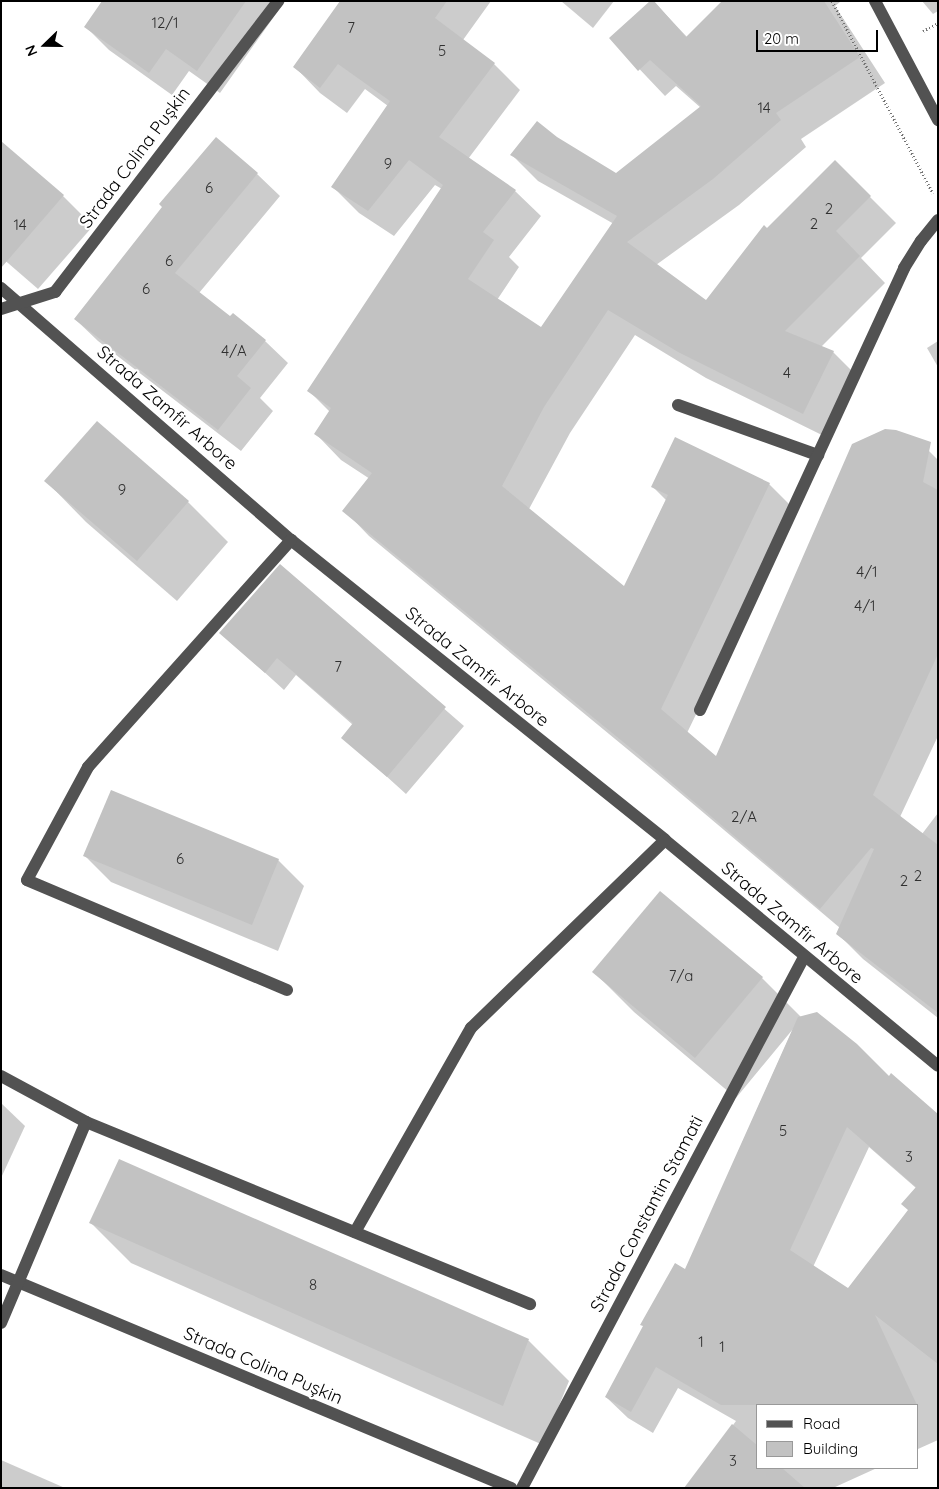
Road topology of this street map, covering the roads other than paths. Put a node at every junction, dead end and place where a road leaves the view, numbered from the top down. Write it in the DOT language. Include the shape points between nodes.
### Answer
graph roads {
  1 [pos="278,1"];
  2 [pos="874,1"];
  3 [pos="938,120"];
  4 [pos="938,220"];
  5 [pos="1,288"];
  6 [pos="20,304"];
  7 [pos="1,309"];
  8 [pos="678,405"];
  9 [pos="818,455"];
  10 [pos="291,540"];
  11 [pos="700,710"];
  12 [pos="665,840"];
  13 [pos="804,957"];
  14 [pos="287,990"];
  15 [pos="938,1066"];
  16 [pos="1,1076"];
  17 [pos="86,1122"];
  18 [pos="355,1232"];
  19 [pos="1,1275"];
  20 [pos="18,1283"];
  21 [pos="530,1304"];
  22 [pos="1,1323"];
  23 [pos="511,1488"];
  24 [pos="522,1488"];
  1 -- 6 [label="street, Strada Colina Pușkin" via="55,292"];
  2 -- 3 [label="street"];
  4 -- 9 [label="street" via="904,268"];
  5 -- 6 [label="street, Strada Zamfir Arbore"];
  6 -- 7 [label="street, Strada Colina Pușkin"];
  6 -- 10 [label="street, Strada Zamfir Arbore"];
  8 -- 9 [label="street"];
  9 -- 11 [label="street"];
  10 -- 12 [label="street, Strada Zamfir Arbore"];
  10 -- 14 [label="street" via="88,767 27,880"];
  12 -- 13 [label="street, Strada Zamfir Arbore"];
  12 -- 18 [label="street" via="471,1028"];
  13 -- 15 [label="street, Strada Zamfir Arbore"];
  13 -- 24 [label="street, Strada Constantin Stamati"];
  16 -- 17 [label="street"];
  17 -- 18 [label="street"];
  17 -- 20 [label="street"];
  18 -- 21 [label="street"];
  19 -- 20 [label="street, Strada Colina Pușkin"];
  20 -- 22 [label="street"];
  20 -- 23 [label="street, Strada Colina Pușkin"];
}
